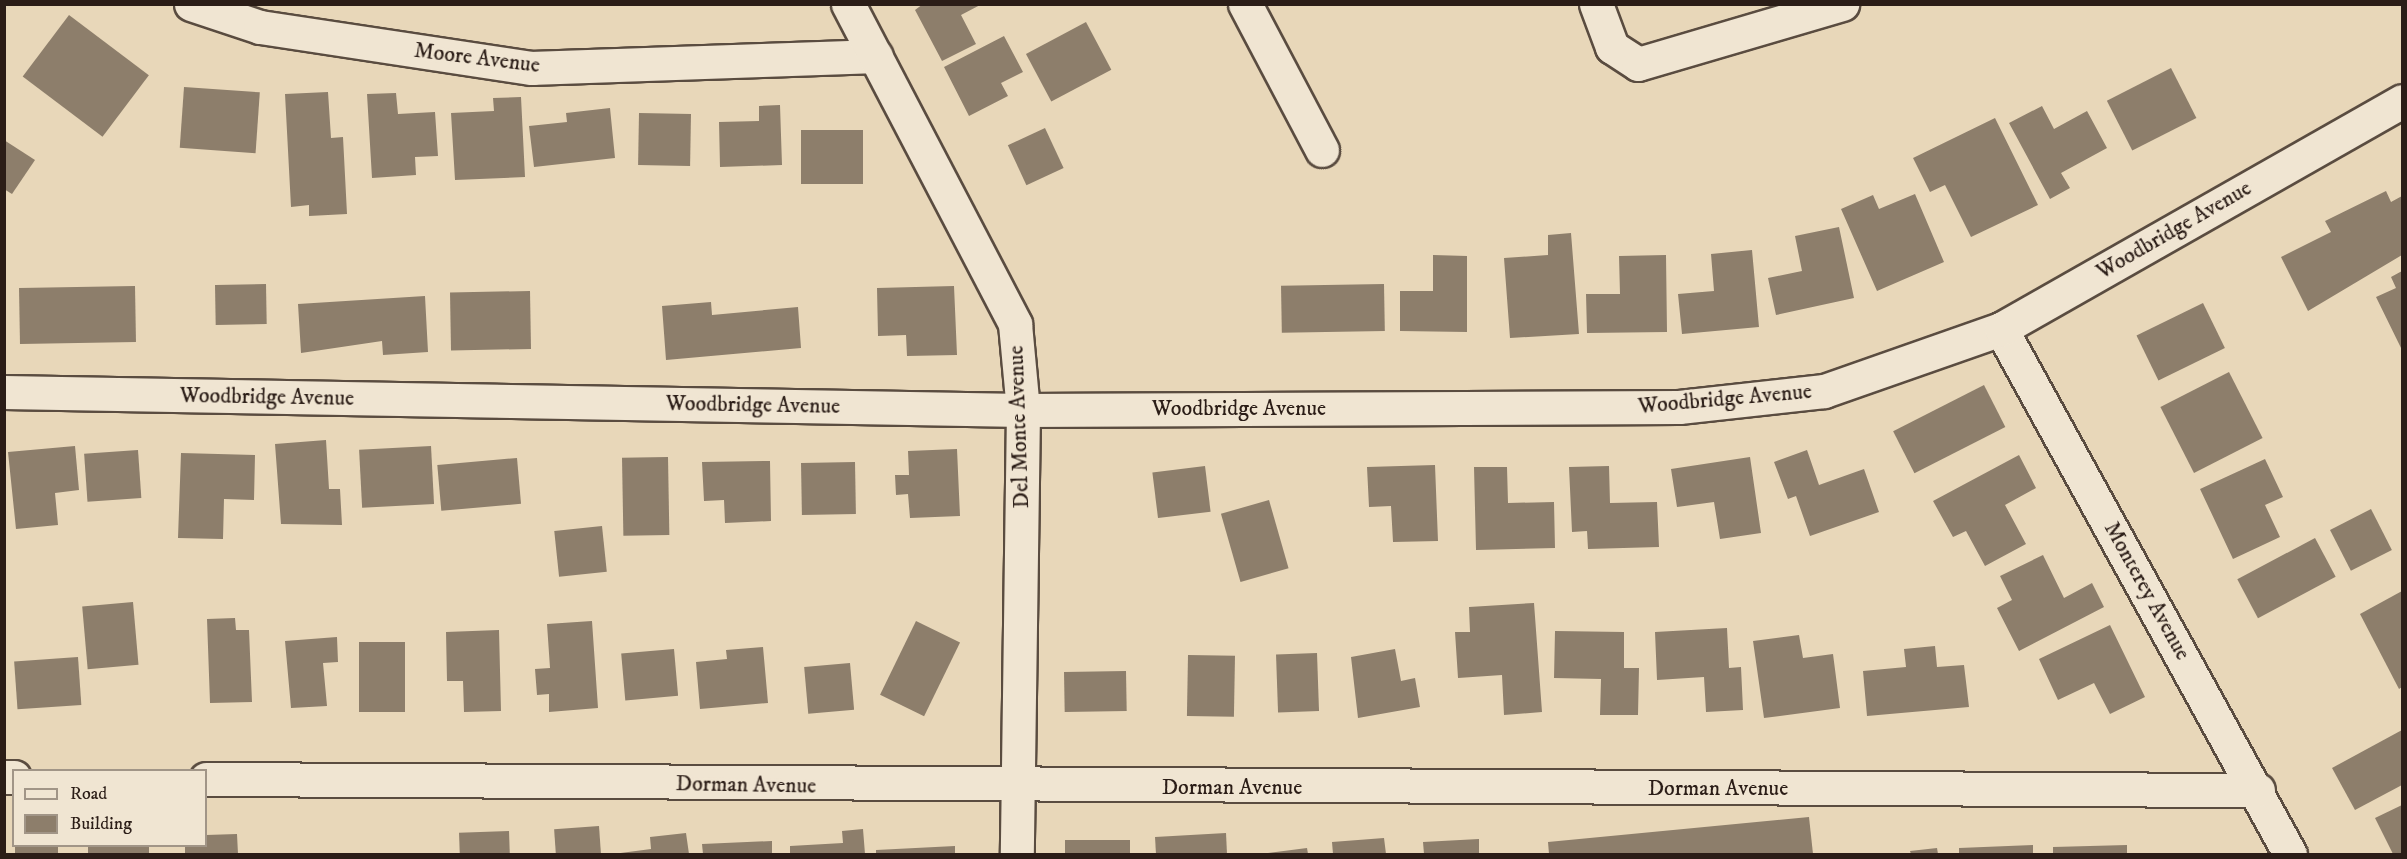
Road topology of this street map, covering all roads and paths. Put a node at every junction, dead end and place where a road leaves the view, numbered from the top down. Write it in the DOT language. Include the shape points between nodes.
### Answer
graph roads {
  1 [pos="191,4"];
  2 [pos="848,4"];
  3 [pos="1245,4"];
  4 [pos="1596,4"];
  5 [pos="1838,5"];
  6 [pos="876,56"];
  7 [pos="2403,100"];
  8 [pos="1322,150"];
  9 [pos="2001,329"];
  10 [pos="4,392"];
  11 [pos="1023,410"];
  12 [pos="207,779"];
  13 [pos="1019,787"];
  14 [pos="2258,790"];
  15 [pos="1017,855"];
  16 [pos="2289,855"];
  1 -- 6 [label="street, Moore Avenue" via="260,27 532,68"];
  2 -- 6 [label="street, Del Monte Avenue"];
  3 -- 8 [label="street"];
  4 -- 5 [label="street" via="1612,47 1638,63"];
  6 -- 11 [label="street, Del Monte Avenue" via="1015,324"];
  7 -- 9 [label="street, Woodbridge Avenue"];
  9 -- 11 [label="street, Woodbridge Avenue" via="1824,391 1679,407"];
  9 -- 14 [label="street, Monterey Avenue"];
  10 -- 11 [label="street, Woodbridge Avenue"];
  11 -- 13 [label="street, Del Monte Avenue"];
  12 -- 13 [label="street, Dorman Avenue"];
  13 -- 14 [label="street, Dorman Avenue"];
  13 -- 15 [label="street, Del Monte Avenue"];
  14 -- 16 [label="street, Monterey Avenue"];
}
